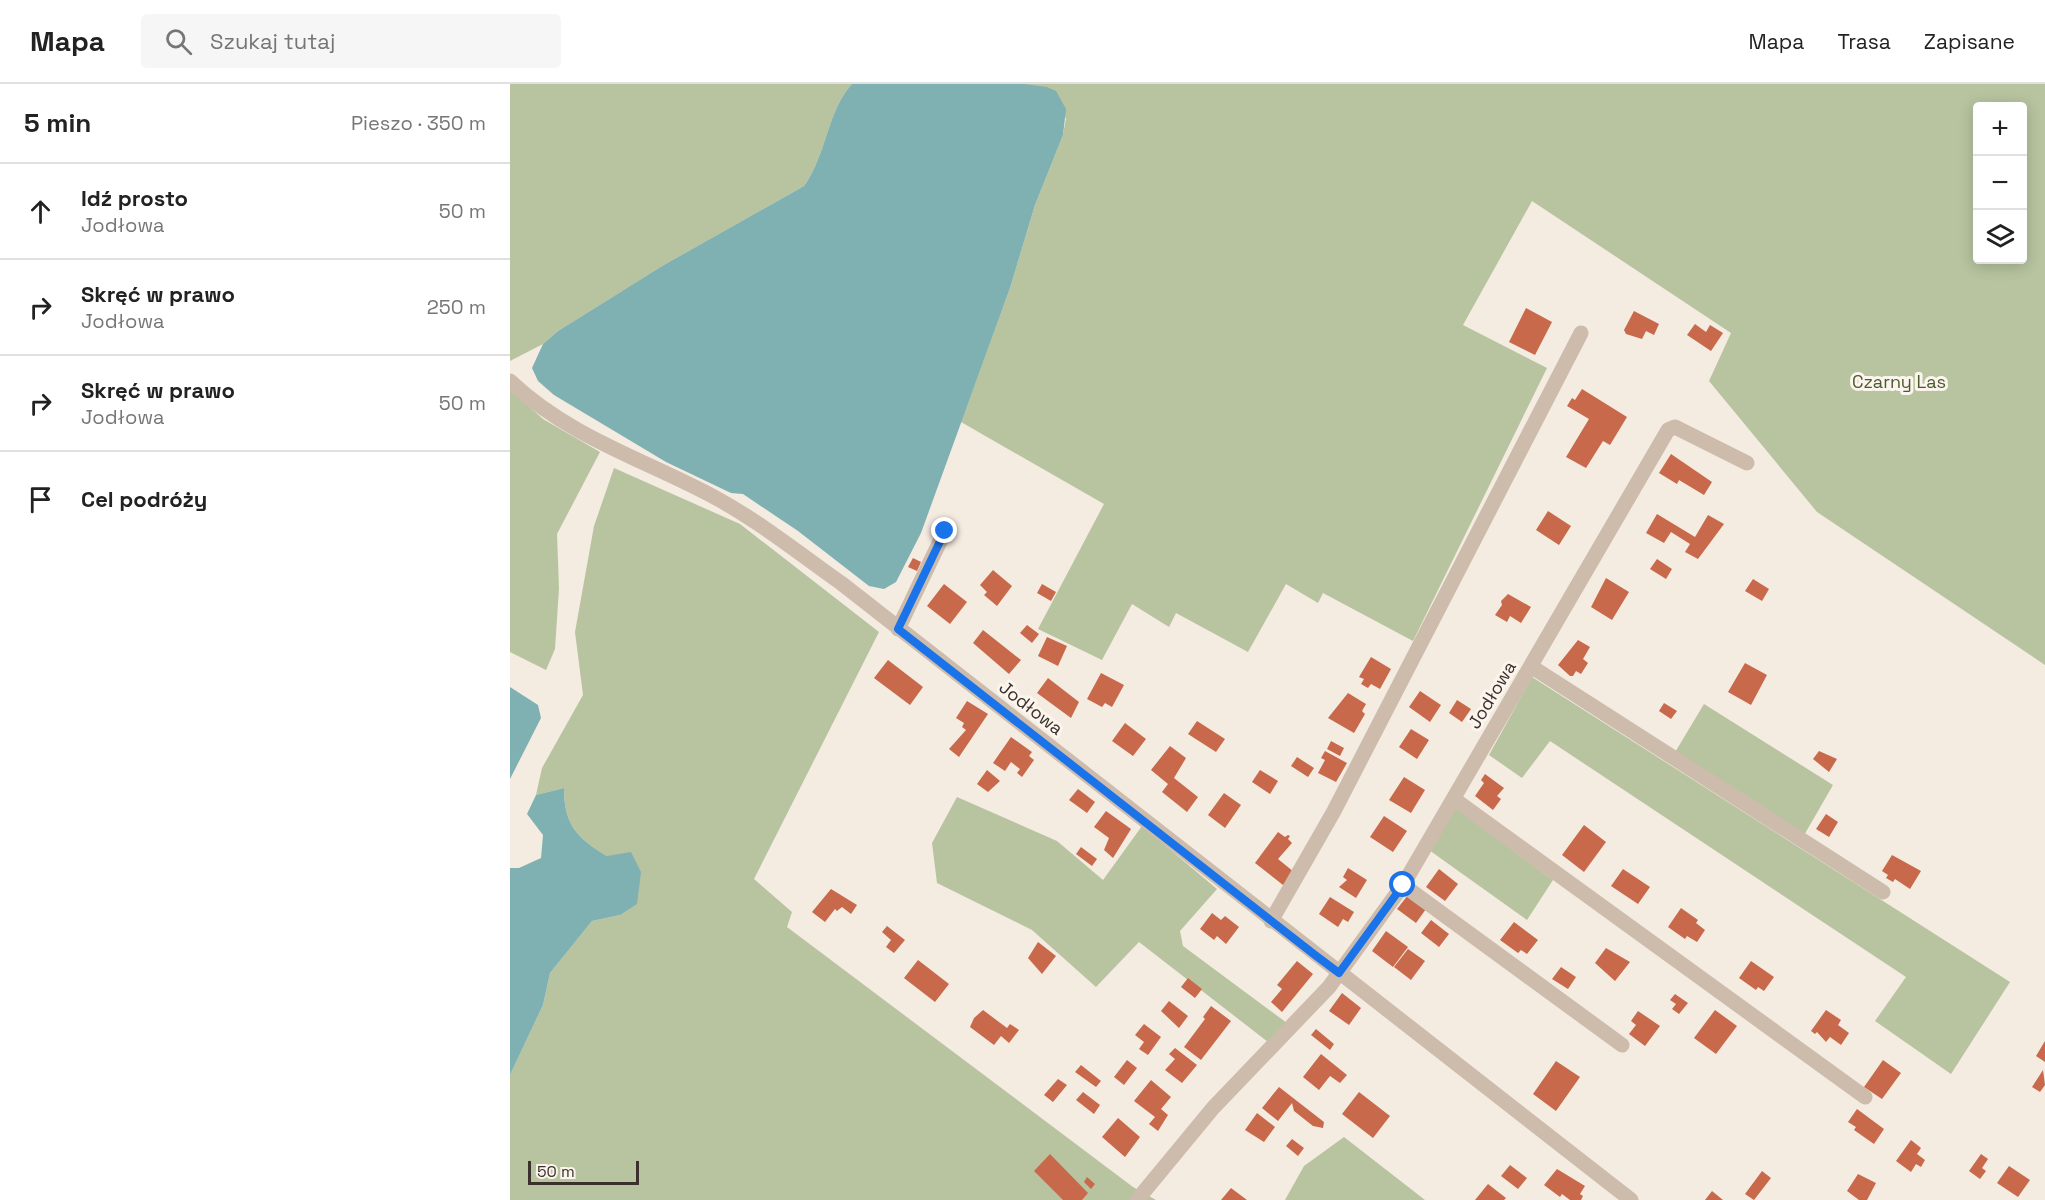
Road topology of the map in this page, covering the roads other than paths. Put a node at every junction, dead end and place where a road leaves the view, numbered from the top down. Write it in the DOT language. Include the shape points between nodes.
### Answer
graph roads {
  1 [pos="1581,333"];
  2 [pos="510,381"];
  3 [pos="1747,463"];
  4 [pos="945,531"];
  5 [pos="898,629"];
  6 [pos="1532,667"];
  7 [pos="1454,799"];
  8 [pos="1403,885"];
  9 [pos="1883,892"];
  10 [pos="1271,921"];
  11 [pos="1339,973"];
  12 [pos="1622,1045"];
  13 [pos="1865,1097"];
  14 [pos="1137,1200"];
  15 [pos="1631,1200"];
  1 -- 10 [label="street" via="1334,811"];
  2 -- 5 [label="street, Jodłowa" via="561,421 747,517"];
  3 -- 6 [label="street, Jodłowa" via="1676,427 1668,429"];
  4 -- 5 [label="street"];
  5 -- 10 [label="street, Jodłowa"];
  6 -- 7 [label="street, Jodłowa"];
  6 -- 9 [label="street"];
  7 -- 8 [label="street, Jodłowa"];
  7 -- 13 [label="street"];
  8 -- 11 [label="street, Jodłowa"];
  8 -- 12 [label="street"];
  10 -- 11 [label="street, Jodłowa"];
  11 -- 14 [label="street, Jodłowa" via="1213,1108"];
  11 -- 15 [label="street, Jodłowa"];
}
